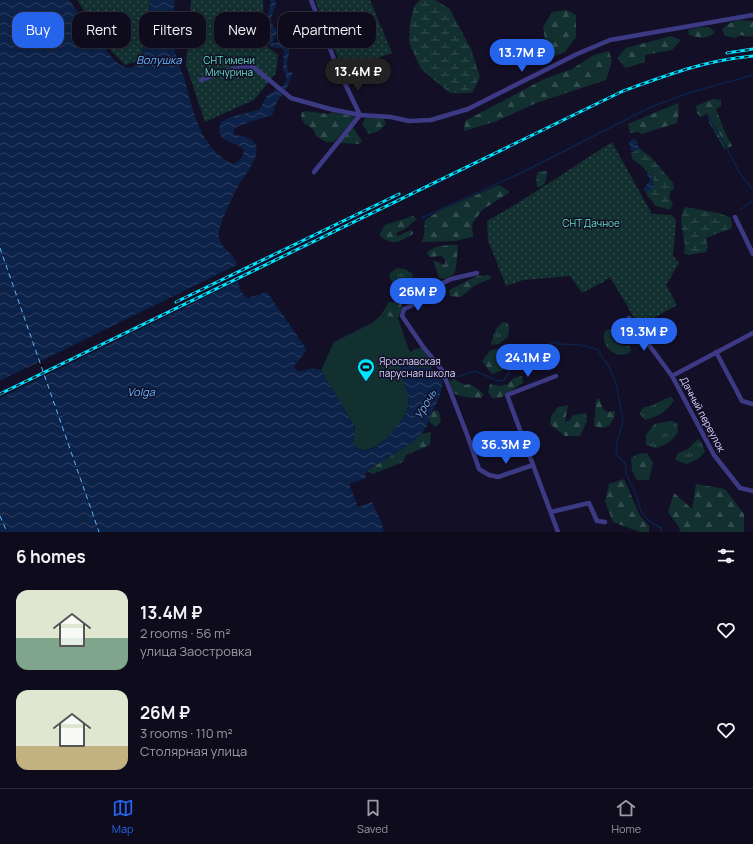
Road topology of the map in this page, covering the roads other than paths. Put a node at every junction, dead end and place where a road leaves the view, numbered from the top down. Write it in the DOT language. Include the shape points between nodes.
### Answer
graph roads {
  1 [pos="311,0"];
  2 [pos="753,15"];
  3 [pos="201,80"];
  4 [pos="360,115"];
  5 [pos="314,172"];
  6 [pos="735,217"];
  7 [pos="753,254"];
  8 [pos="477,273"];
  9 [pos="628,318"];
  10 [pos="753,333"];
  11 [pos="716,352"];
  12 [pos="556,376"];
  13 [pos="672,376"];
  14 [pos="753,404"];
  15 [pos="533,465"];
  16 [pos="753,491"];
  17 [pos="551,512"];
  18 [pos="605,522"];
  19 [pos="558,532"];
  1 -- 4 [label="street" via="338,69"];
  2 -- 4 [label="street" via="610,40 468,109 431,120 409,121"];
  3 -- 4 [label="street" via="229,70 252,66 288,97"];
  4 -- 5 [label="street"];
  6 -- 7 [label="street"];
  8 -- 15 [label="street" via="439,284 423,300 404,309 402,316 442,370 479,469 498,477"];
  9 -- 13 [label="street, Дачный переулок"];
  10 -- 11 [label="street"];
  11 -- 13 [label="street"];
  11 -- 14 [label="street" via="742,401"];
  12 -- 15 [label="street" via="507,395"];
  13 -- 16 [label="street, Дачный переулок" via="714,456 740,488"];
  15 -- 17 [label="street"];
  17 -- 18 [label="street" via="590,503 597,521"];
  17 -- 19 [label="street"];
}
